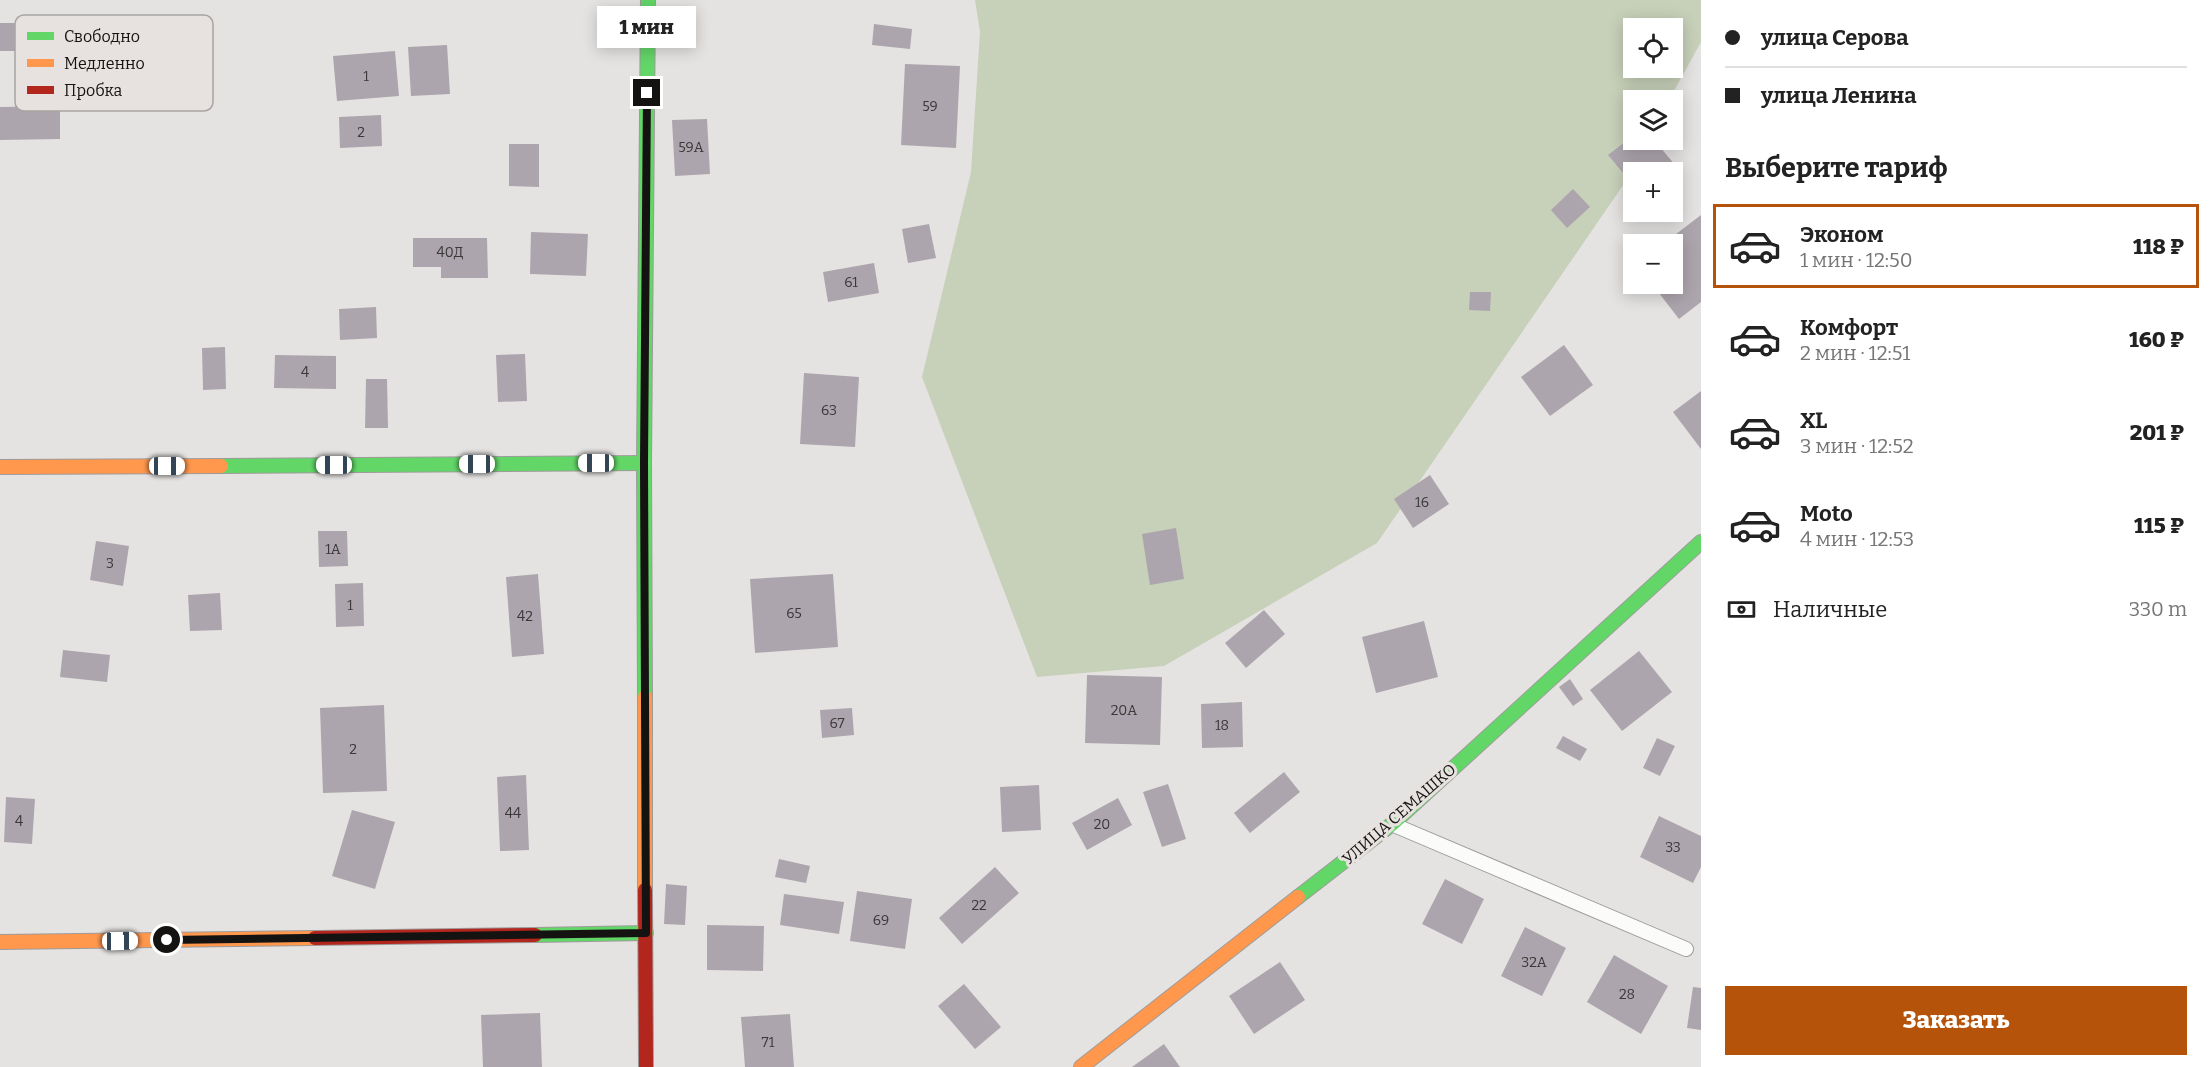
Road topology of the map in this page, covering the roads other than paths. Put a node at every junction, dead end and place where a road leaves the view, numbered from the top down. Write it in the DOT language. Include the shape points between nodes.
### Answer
graph roads {
  1 [pos="648,0"];
  2 [pos="644,463"];
  3 [pos="0,467"];
  4 [pos="1701,542"];
  5 [pos="1392,824"];
  6 [pos="646,933"];
  7 [pos="0,942"];
  8 [pos="1686,949"];
  9 [pos="646,1067"];
  10 [pos="1082,1067"];
  1 -- 2 [label="street"];
  2 -- 3 [label="street"];
  2 -- 6 [label="street"];
  4 -- 5 [label="street, УЛИЦА СЕМАШКО"];
  5 -- 8 [label="lane"];
  5 -- 10 [label="street, УЛИЦА СЕМАШКО"];
  6 -- 7 [label="street"];
  6 -- 9 [label="street"];
}
